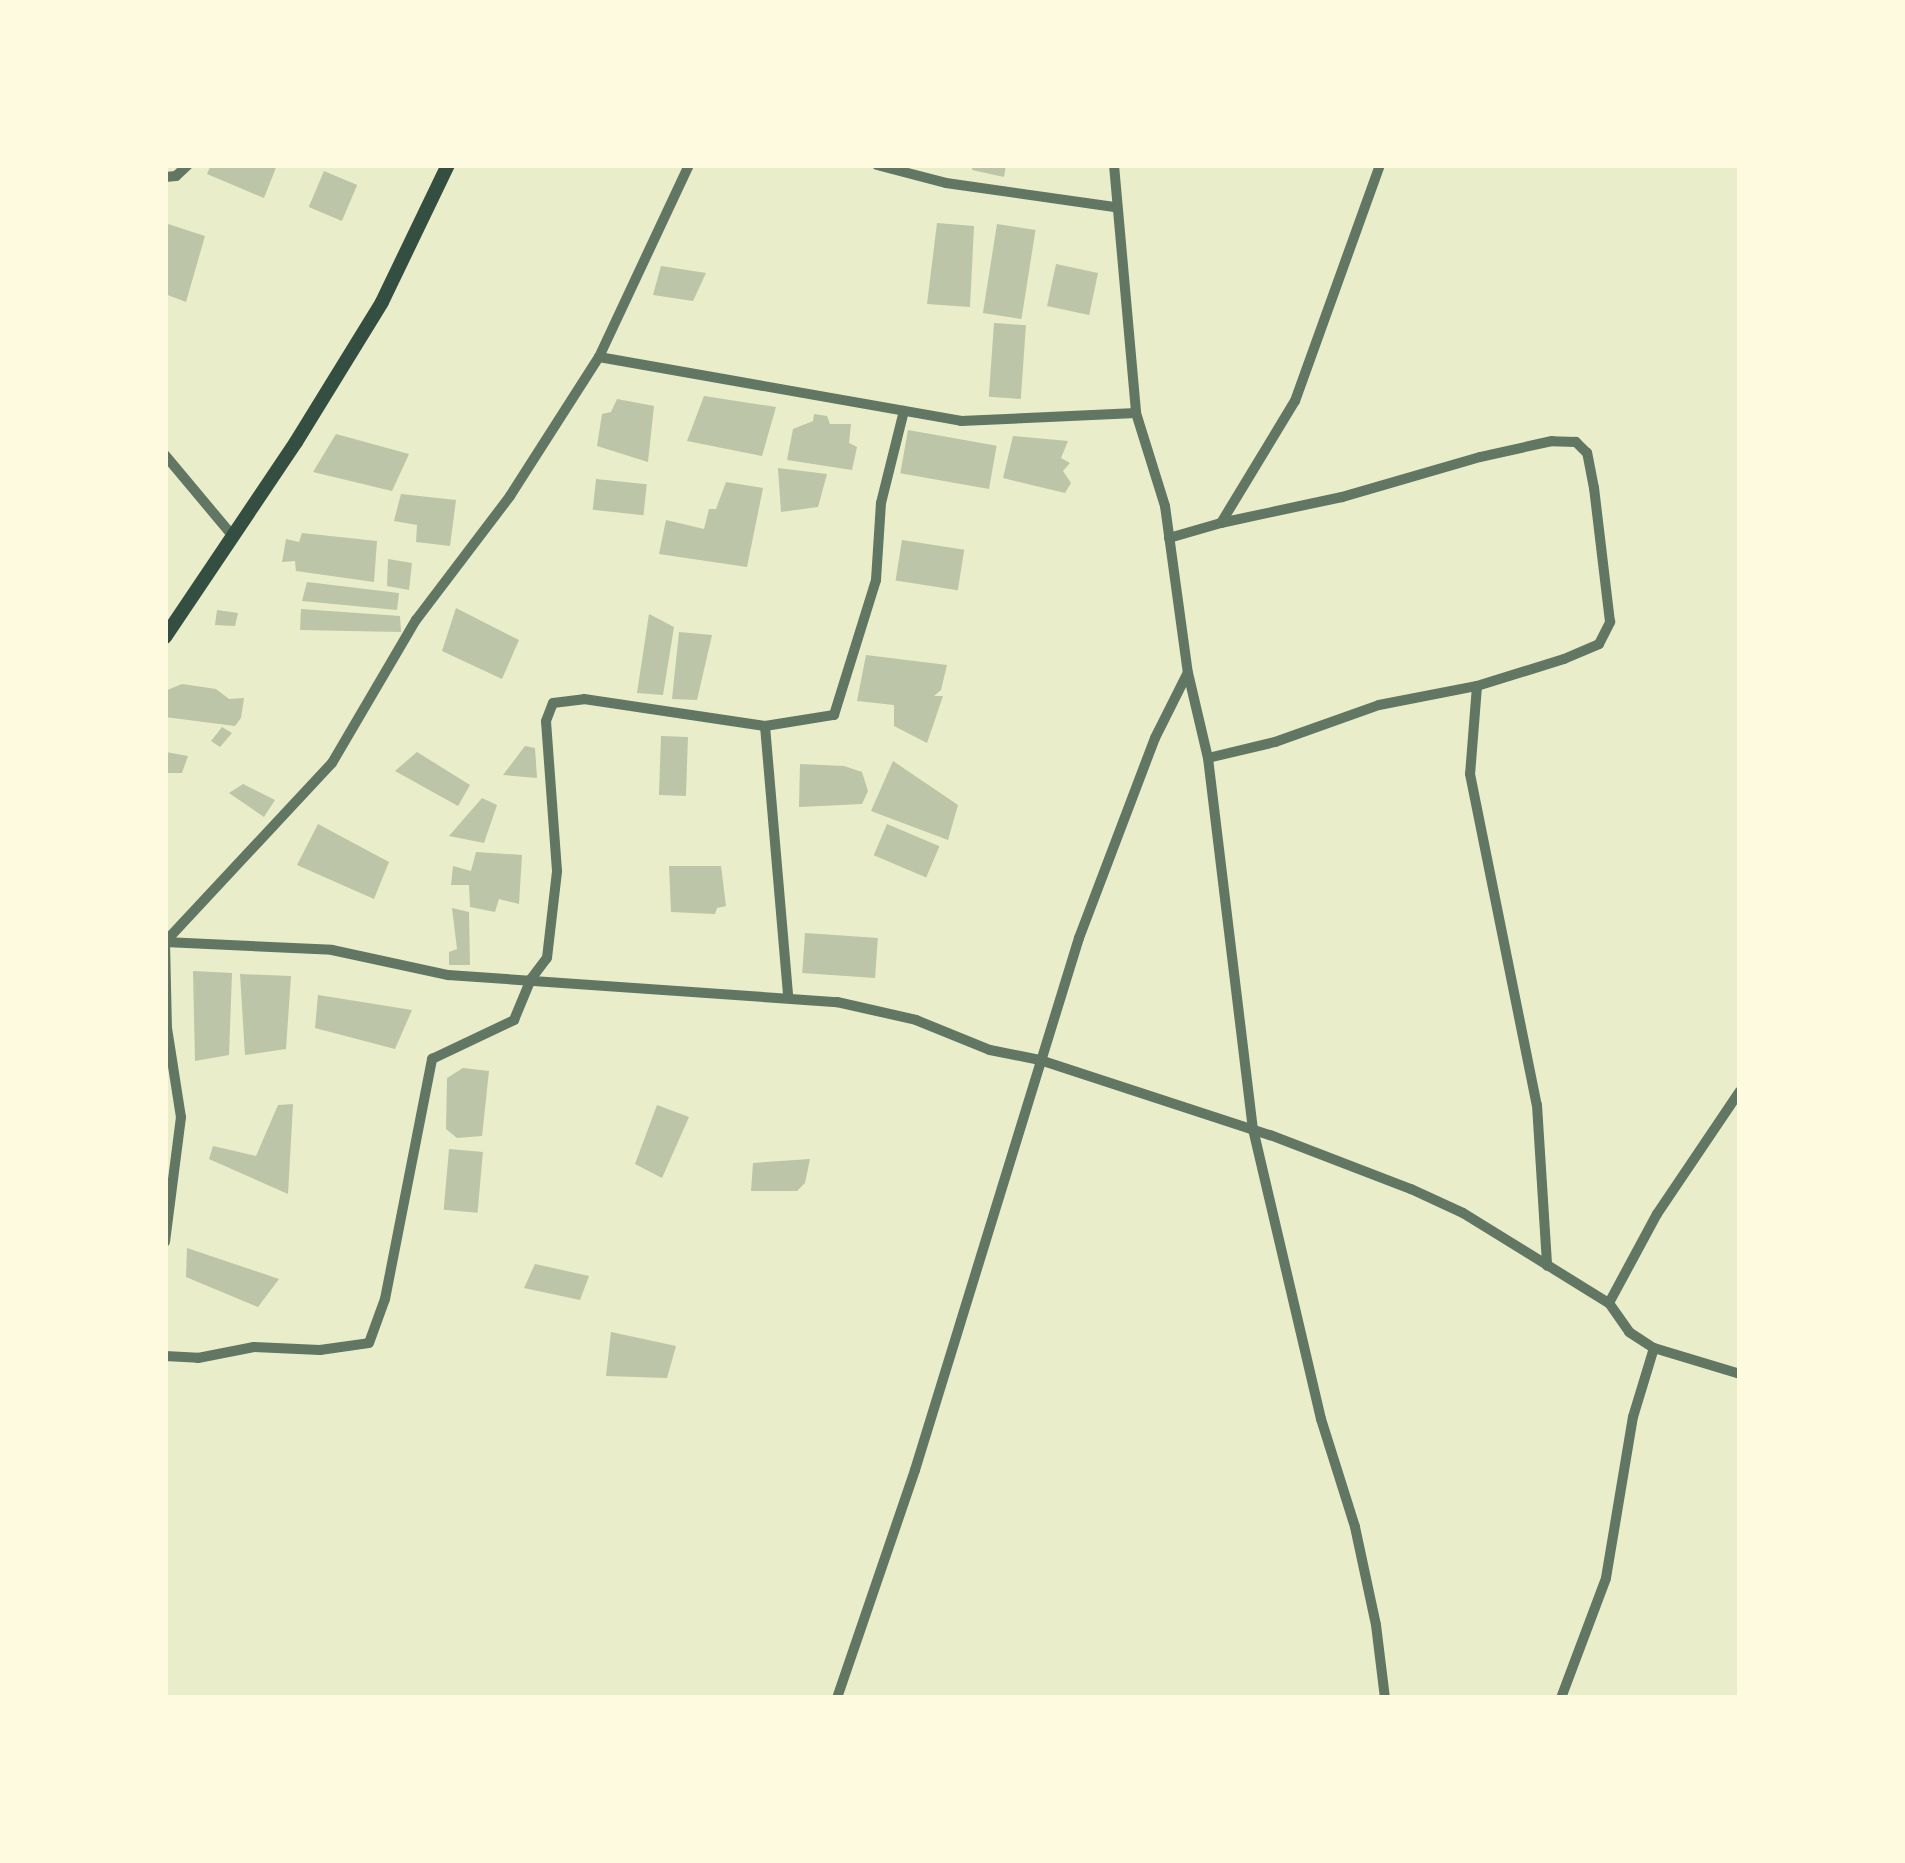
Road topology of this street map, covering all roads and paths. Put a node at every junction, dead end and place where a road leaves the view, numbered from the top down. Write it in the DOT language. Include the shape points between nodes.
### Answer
graph roads {
  1 [pos="188,165"];
  2 [pos="448,165"];
  3 [pos="689,165"];
  4 [pos="877,165"];
  5 [pos="1114,165"];
  6 [pos="1380,165"];
  7 [pos="165,177"];
  8 [pos="1114,208"];
  9 [pos="599,358"];
  10 [pos="904,411"];
  11 [pos="1136,413"];
  12 [pos="165,455"];
  13 [pos="1221,523"];
  14 [pos="232,536"];
  15 [pos="1169,538"];
  16 [pos="165,637"];
  17 [pos="1188,673"];
  18 [pos="1476,686"];
  19 [pos="765,726"];
  20 [pos="1208,758"];
  21 [pos="165,942"];
  22 [pos="531,979"];
  23 [pos="788,997"];
  24 [pos="1040,1060"];
  25 [pos="1740,1090"];
  26 [pos="1253,1130"];
  27 [pos="165,1242"];
  28 [pos="1547,1266"];
  29 [pos="1609,1304"];
  30 [pos="1654,1348"];
  31 [pos="165,1356"];
  32 [pos="1740,1374"];
  33 [pos="837,1698"];
  34 [pos="1385,1698"];
  35 [pos="1561,1698"];
  1 -- 7 [label="street"];
  2 -- 14 [label="main road" via="382,302"];
  3 -- 9 [label="street"];
  4 -- 8 [label="street" via="946,183"];
  5 -- 8 [label="street"];
  6 -- 13 [label="street" via="1295,401"];
  8 -- 11 [label="street"];
  9 -- 10 [label="street"];
  9 -- 22 [label="street" via="510,496 416,620 332,763 165,942 332,950 448,975"];
  10 -- 11 [label="street" via="961,421"];
  10 -- 19 [label="street" via="881,503 876,580 834,716"];
  11 -- 15 [label="street"];
  12 -- 14 [label="street"];
  13 -- 15 [label="street"];
  13 -- 18 [label="street" via="1480,457 1576,442 1586,453 1594,488 1610,622 1599,644"];
  14 -- 16 [label="main road"];
  15 -- 17 [label="street"];
  17 -- 20 [label="street"];
  17 -- 24 [label="street" via="1148,756"];
  18 -- 20 [label="street" via="1379,705"];
  18 -- 28 [label="street" via="1470,774 1536,1105"];
  19 -- 22 [label="street" via="584,699 553,704 546,721 557,871 547,958"];
  19 -- 23 [label="street"];
  20 -- 26 [label="street"];
  21 -- 27 [label="street" via="167,1028 181,1117"];
  22 -- 23 [label="street"];
  22 -- 31 [label="street" via="514,1020 432,1059 385,1298 369,1342"];
  23 -- 24 [label="street" via="916,1020 990,1050"];
  24 -- 26 [label="street"];
  24 -- 33 [label="street" via="915,1470"];
  25 -- 29 [label="street" via="1657,1214"];
  26 -- 28 [label="street" via="1464,1212"];
  26 -- 34 [label="street" via="1321,1419 1355,1527"];
  28 -- 29 [label="street"];
  29 -- 30 [label="street" via="1629,1332"];
  30 -- 32 [label="street"];
  30 -- 35 [label="street" via="1633,1417 1606,1578"];
}
